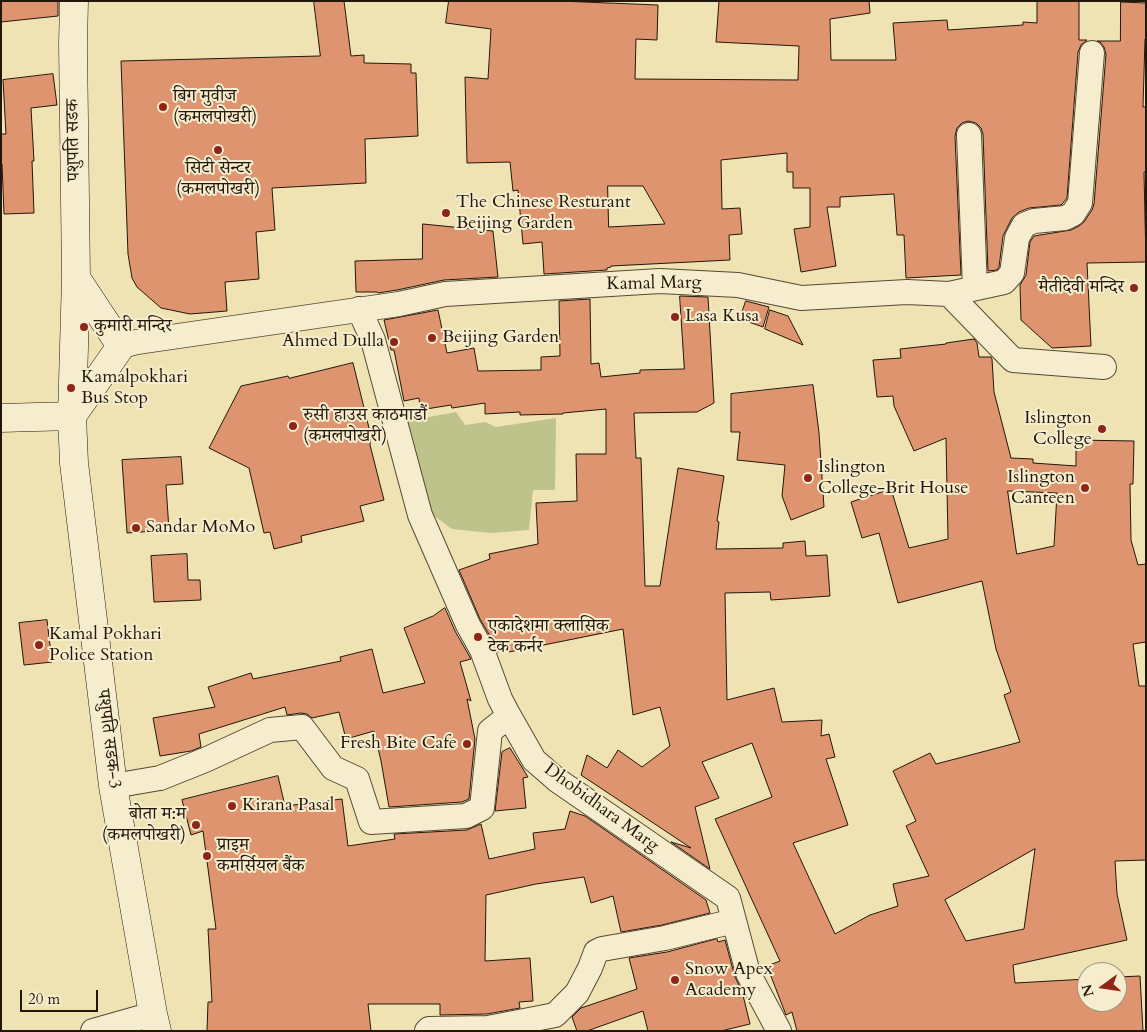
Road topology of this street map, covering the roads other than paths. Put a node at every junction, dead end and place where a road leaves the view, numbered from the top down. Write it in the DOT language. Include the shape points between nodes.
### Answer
graph roads {
  1 [pos="74,1"];
  2 [pos="1092,53"];
  3 [pos="969,135"];
  4 [pos="76,278"];
  5 [pos="975,288"];
  6 [pos="949,294"];
  7 [pos="359,309"];
  8 [pos="121,346"];
  9 [pos="1104,367"];
  10 [pos="72,416"];
  11 [pos="1,418"];
  12 [pos="508,716"];
  13 [pos="113,786"];
  14 [pos="734,921"];
  15 [pos="155,1022"];
  16 [pos="93,1031"];
  17 [pos="427,1031"];
  18 [pos="779,1031"];
  1 -- 4 [label="main road, पशुपति सडक"];
  2 -- 5 [label="street, Kamal Marg" via="1080,203 1073,214 1065,218 1024,225 1017,238 1012,273 1004,282"];
  3 -- 5 [label="street"];
  4 -- 8 [label="main road"];
  4 -- 10 [label="main road, पशुपति सडक"];
  5 -- 6 [label="street, Kamal Marg"];
  6 -- 7 [label="street, Kamal Marg" via="907,292 801,298 738,285 660,281 445,294"];
  6 -- 9 [label="street" via="1013,360"];
  7 -- 8 [label="street, Kamal Marg"];
  7 -- 12 [label="street, Dhobidhara Marg" via="373,340 420,515 482,650"];
  8 -- 10 [label="main road"];
  10 -- 11 [label="main road"];
  10 -- 13 [label="main road, पशुपति सडक-3" via="74,463"];
  12 -- 13 [label="street" via="490,731 482,808 466,816 371,822 357,779 334,768 302,727 270,730 160,778"];
  12 -- 14 [label="street, Dhobidhara Marg" via="534,760 557,780 728,898"];
  13 -- 15 [label="main road, पशुपति सडक-3"];
  14 -- 17 [label="street" via="596,952 577,993 555,1015 488,1028"];
  14 -- 18 [label="street, Dhobidhara Marg" via="748,973"];
  15 -- 16 [label="street"];
}
